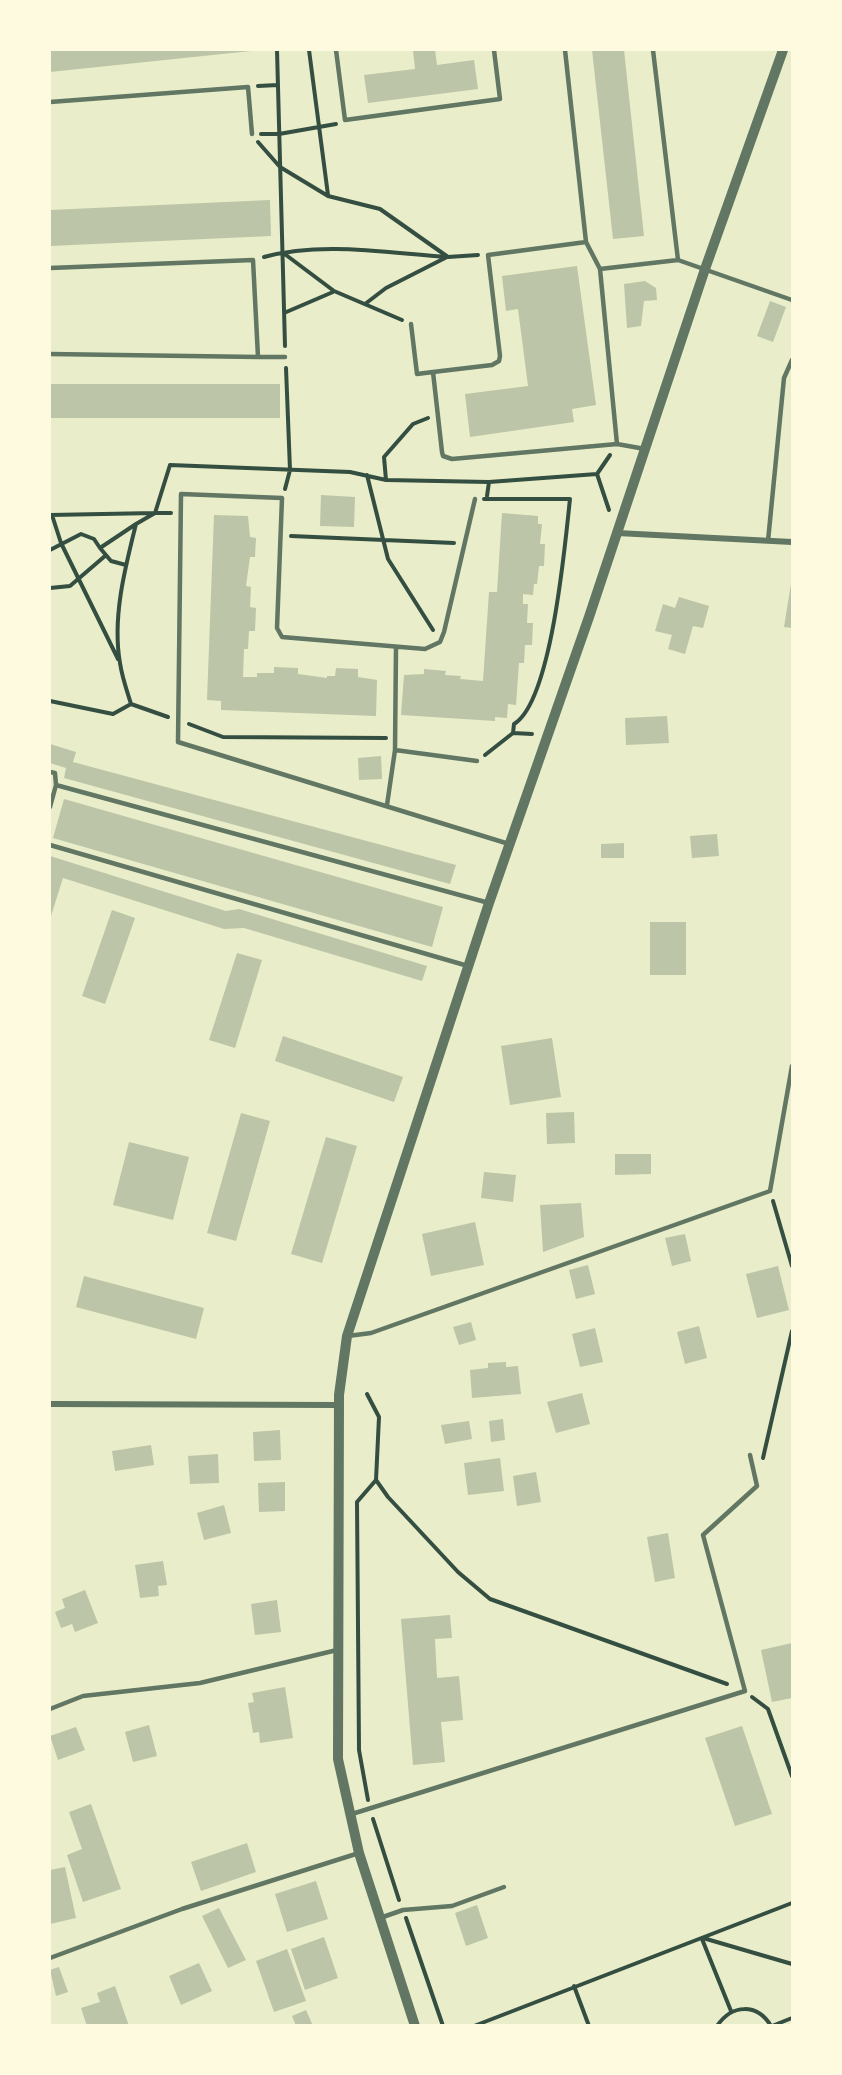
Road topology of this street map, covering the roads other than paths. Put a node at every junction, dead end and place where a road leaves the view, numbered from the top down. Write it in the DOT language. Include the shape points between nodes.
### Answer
graph roads {
  1 [pos="336,50"];
  2 [pos="494,50"];
  3 [pos="565,50"];
  4 [pos="653,50"];
  5 [pos="783,50"];
  6 [pos="50,102"];
  7 [pos="252,134"];
  8 [pos="586,242"];
  9 [pos="678,260"];
  10 [pos="50,268"];
  11 [pos="600,269"];
  12 [pos="705,269"];
  13 [pos="792,300"];
  14 [pos="411,324"];
  15 [pos="50,354"];
  16 [pos="258,357"];
  17 [pos="285,357"];
  18 [pos="792,360"];
  19 [pos="433,372"];
  20 [pos="617,444"];
  21 [pos="645,449"];
  22 [pos="475,499"];
  23 [pos="617,533"];
  24 [pos="768,542"];
  25 [pos="792,543"];
  26 [pos="396,647"];
  27 [pos="395,750"];
  28 [pos="477,761"];
  29 [pos="50,772"];
  30 [pos="56,785"];
  31 [pos="387,805"];
  32 [pos="50,807"];
  33 [pos="509,844"];
  34 [pos="50,845"];
  35 [pos="489,903"];
  36 [pos="468,966"];
  37 [pos="792,1066"];
  38 [pos="347,1336"];
  39 [pos="50,1404"];
  40 [pos="339,1405"];
  41 [pos="750,1455"];
  42 [pos="338,1650"];
  43 [pos="50,1709"];
  44 [pos="350,1815"];
  45 [pos="359,1853"];
  46 [pos="504,1887"];
  47 [pos="380,1918"];
  48 [pos="50,1958"];
  49 [pos="416,2025"];
  1 -- 2 [label="lane" via="345,120 500,99"];
  3 -- 8 [label="lane"];
  4 -- 9 [label="lane"];
  5 -- 12 [label="street"];
  6 -- 7 [label="lane" via="248,87"];
  8 -- 11 [label="lane"];
  8 -- 19 [label="lane" via="488,255 499,361"];
  9 -- 11 [label="lane"];
  9 -- 12 [label="lane"];
  10 -- 16 [label="lane" via="253,260"];
  11 -- 20 [label="lane"];
  12 -- 13 [label="lane"];
  12 -- 21 [label="street"];
  14 -- 19 [label="lane" via="417,374"];
  15 -- 16 [label="lane"];
  16 -- 17 [label="lane"];
  18 -- 24 [label="lane" via="784,378"];
  19 -- 20 [label="lane" via="442,452 447,459"];
  20 -- 21 [label="lane"];
  21 -- 23 [label="street"];
  22 -- 26 [label="lane" via="440,642 425,649"];
  23 -- 24 [label="street"];
  23 -- 33 [label="street"];
  24 -- 25 [label="street"];
  26 -- 27 [label="lane"];
  26 -- 31 [label="lane" via="282,637 277,627 282,498 181,494 178,742"];
  27 -- 28 [label="lane"];
  27 -- 31 [label="lane"];
  29 -- 30 [label="lane" via="55,773"];
  30 -- 32 [label="lane"];
  30 -- 35 [label="lane"];
  31 -- 33 [label="lane"];
  33 -- 35 [label="street"];
  34 -- 36 [label="lane"];
  35 -- 36 [label="street"];
  36 -- 38 [label="street"];
  37 -- 38 [label="lane" via="770,1191 371,1333"];
  38 -- 40 [label="street"];
  39 -- 40 [label="street"];
  40 -- 42 [label="street"];
  41 -- 44 [label="lane" via="757,1486 703,1535 745,1691"];
  42 -- 43 [label="lane" via="200,1683 83,1696"];
  42 -- 44 [label="street" via="338,1759"];
  44 -- 45 [label="street"];
  45 -- 47 [label="street"];
  45 -- 48 [label="lane" via="182,1909"];
  46 -- 47 [label="lane" via="452,1906 403,1910"];
  47 -- 49 [label="street"];
}
